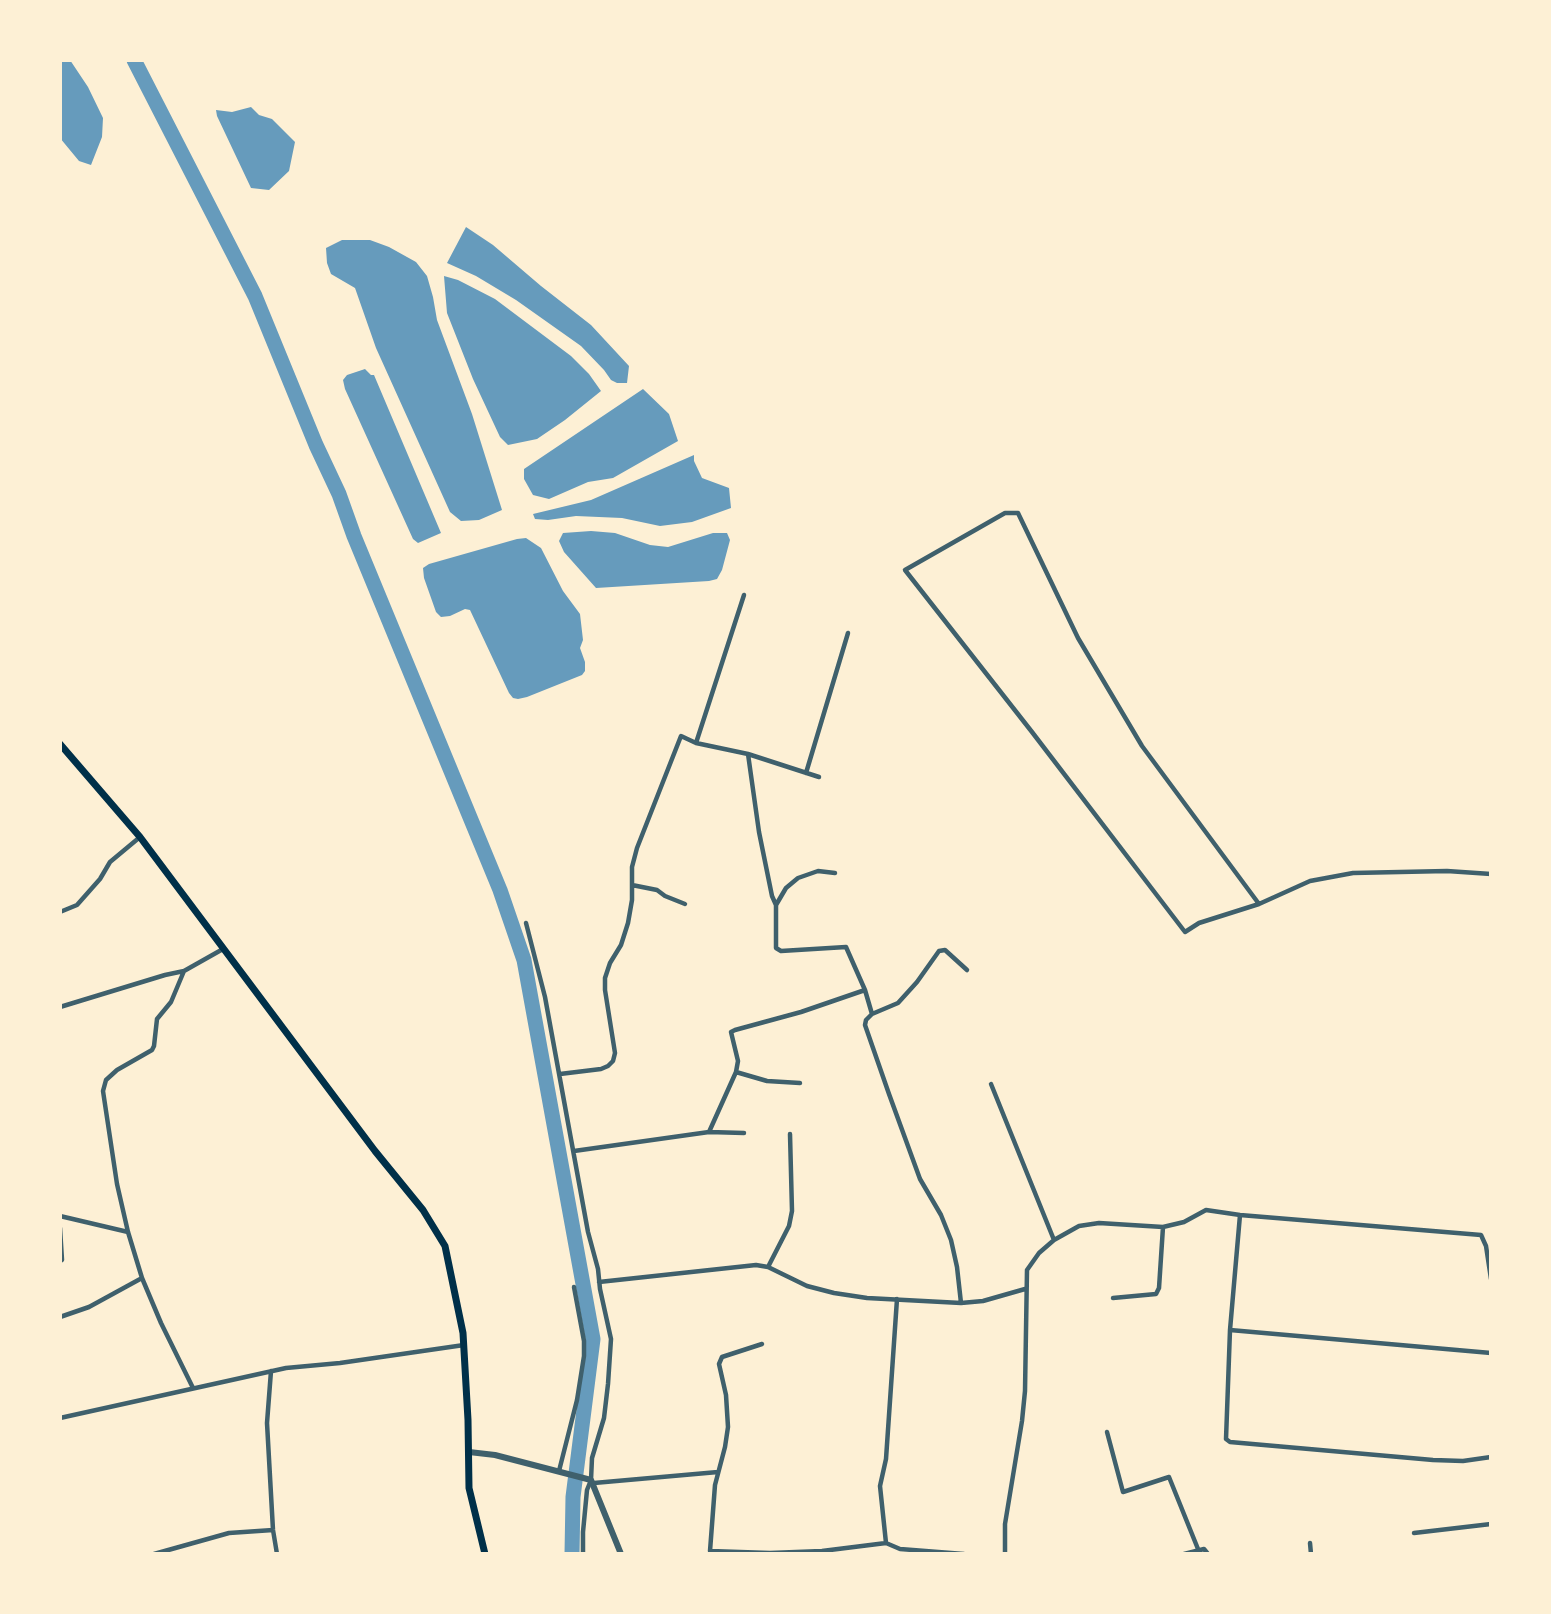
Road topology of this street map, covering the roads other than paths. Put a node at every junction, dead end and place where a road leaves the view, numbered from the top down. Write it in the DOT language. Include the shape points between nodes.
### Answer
graph roads {
  1 [pos="744,595"];
  2 [pos="848,633"];
  3 [pos="696,743"];
  4 [pos="60,744"];
  5 [pos="748,754"];
  6 [pos="806,773"];
  7 [pos="819,777"];
  8 [pos="140,837"];
  9 [pos="835,873"];
  10 [pos="1491,874"];
  11 [pos="632,885"];
  12 [pos="685,903"];
  13 [pos="1259,903"];
  14 [pos="776,905"];
  15 [pos="60,912"];
  16 [pos="526,923"];
  17 [pos="223,950"];
  18 [pos="967,970"];
  19 [pos="184,971"];
  20 [pos="865,990"];
  21 [pos="60,1007"];
  22 [pos="872,1014"];
  23 [pos="736,1072"];
  24 [pos="560,1074"];
  25 [pos="800,1083"];
  26 [pos="991,1084"];
  27 [pos="709,1132"];
  28 [pos="744,1132"];
  29 [pos="790,1134"];
  30 [pos="573,1151"];
  31 [pos="1240,1215"];
  32 [pos="60,1216"];
  33 [pos="1163,1227"];
  34 [pos="60,1228"];
  35 [pos="128,1232"];
  36 [pos="1054,1240"];
  37 [pos="60,1261"];
  38 [pos="768,1267"];
  39 [pos="142,1278"];
  40 [pos="1491,1279"];
  41 [pos="599,1282"];
  42 [pos="574,1287"];
  43 [pos="1025,1289"];
  44 [pos="1113,1298"];
  45 [pos="897,1299"];
  46 [pos="961,1303"];
  47 [pos="60,1317"];
  48 [pos="1230,1330"];
  49 [pos="762,1344"];
  50 [pos="464,1346"];
  51 [pos="1491,1353"];
  52 [pos="271,1371"];
  53 [pos="192,1388"];
  54 [pos="60,1418"];
  55 [pos="1107,1432"];
  56 [pos="469,1452"];
  57 [pos="1491,1456"];
  58 [pos="559,1471"];
  59 [pos="718,1472"];
  60 [pos="591,1480"];
  61 [pos="1491,1524"];
  62 [pos="273,1530"];
  63 [pos="1414,1533"];
  64 [pos="886,1543"];
  65 [pos="1310,1543"];
  66 [pos="1198,1549"];
  67 [pos="710,1552"];
  68 [pos="154,1554"];
  69 [pos="277,1554"];
  70 [pos="485,1554"];
  71 [pos="583,1554"];
  72 [pos="621,1554"];
  73 [pos="964,1554"];
  74 [pos="1005,1554"];
  75 [pos="1184,1554"];
  76 [pos="1208,1554"];
  77 [pos="1311,1554"];
  1 -- 3 [label="street"];
  2 -- 6 [label="street"];
  3 -- 5 [label="street"];
  3 -- 11 [label="street" via="681,736 637,848"];
  4 -- 8 [label="main road"];
  5 -- 6 [label="street"];
  5 -- 14 [label="street" via="759,832"];
  6 -- 7 [label="street"];
  8 -- 15 [label="street" via="110,862 77,906"];
  8 -- 17 [label="main road"];
  9 -- 14 [label="street" via="818,871 798,878"];
  10 -- 13 [label="street" via="1353,873 1310,881"];
  11 -- 12 [label="street" via="657,890"];
  11 -- 24 [label="street" via="628,923 605,978 613,1061 601,1069"];
  13 -- 13 [label="street" via="1199,922 1185,932 905,570 1005,513 1018,513 1078,638 1142,747"];
  14 -- 20 [label="street" via="776,948 781,951 846,947"];
  16 -- 24 [label="street"];
  17 -- 19 [label="street"];
  17 -- 50 [label="main road" via="423,1210 446,1246"];
  18 -- 22 [label="street" via="945,950 939,951 898,1003"];
  19 -- 21 [label="street"];
  19 -- 35 [label="street" via="171,1002 157,1019 152,1050 117,1070 106,1080 103,1091"];
  20 -- 22 [label="street"];
  20 -- 23 [label="street" via="731,1032 738,1061"];
  22 -- 46 [label="street" via="865,1025 920,1179 951,1240"];
  23 -- 25 [label="street" via="767,1081"];
  23 -- 27 [label="street"];
  24 -- 30 [label="street"];
  26 -- 36 [label="street"];
  27 -- 28 [label="street"];
  27 -- 30 [label="street"];
  29 -- 38 [label="street" via="792,1211 789,1226"];
  30 -- 41 [label="street"];
  31 -- 33 [label="street" via="1206,1210 1184,1222"];
  31 -- 40 [label="street" via="1481,1235"];
  31 -- 48 [label="street"];
  32 -- 35 [label="street"];
  33 -- 36 [label="street" via="1099,1223 1079,1226"];
  33 -- 44 [label="street" via="1156,1294"];
  34 -- 37 [label="street"];
  35 -- 39 [label="street"];
  36 -- 43 [label="street" via="1027,1270"];
  38 -- 41 [label="street" via="756,1265"];
  38 -- 45 [label="street" via="807,1286 834,1293"];
  39 -- 47 [label="street" via="89,1307"];
  39 -- 53 [label="street"];
  41 -- 60 [label="street" via="611,1339 604,1418 592,1458"];
  42 -- 58 [label="street" via="584,1356"];
  43 -- 46 [label="street"];
  43 -- 74 [label="street" via="1025,1391 1005,1524"];
  45 -- 46 [label="street"];
  45 -- 64 [label="street" via="886,1459 880,1485"];
  48 -- 51 [label="street"];
  48 -- 57 [label="street" via="1225,1436 1230,1442 1433,1460 1463,1461"];
  49 -- 59 [label="street" via="722,1357 718,1364 726,1395 728,1427"];
  50 -- 52 [label="street"];
  50 -- 56 [label="main road"];
  52 -- 53 [label="street"];
  52 -- 62 [label="street" via="267,1423"];
  53 -- 54 [label="street"];
  55 -- 66 [label="street" via="1123,1492 1169,1477"];
  56 -- 58 [label="street"];
  56 -- 70 [label="main road" via="469,1488"];
  58 -- 60 [label="street"];
  59 -- 60 [label="street"];
  59 -- 67 [label="street"];
  60 -- 71 [label="street"];
  60 -- 72 [label="street"];
  61 -- 63 [label="street"];
  62 -- 68 [label="street" via="229,1533"];
  62 -- 69 [label="street"];
  64 -- 67 [label="street" via="822,1551"];
  64 -- 73 [label="street" via="900,1549"];
  65 -- 77 [label="street"];
  66 -- 75 [label="street"];
  66 -- 76 [label="street"];
}
